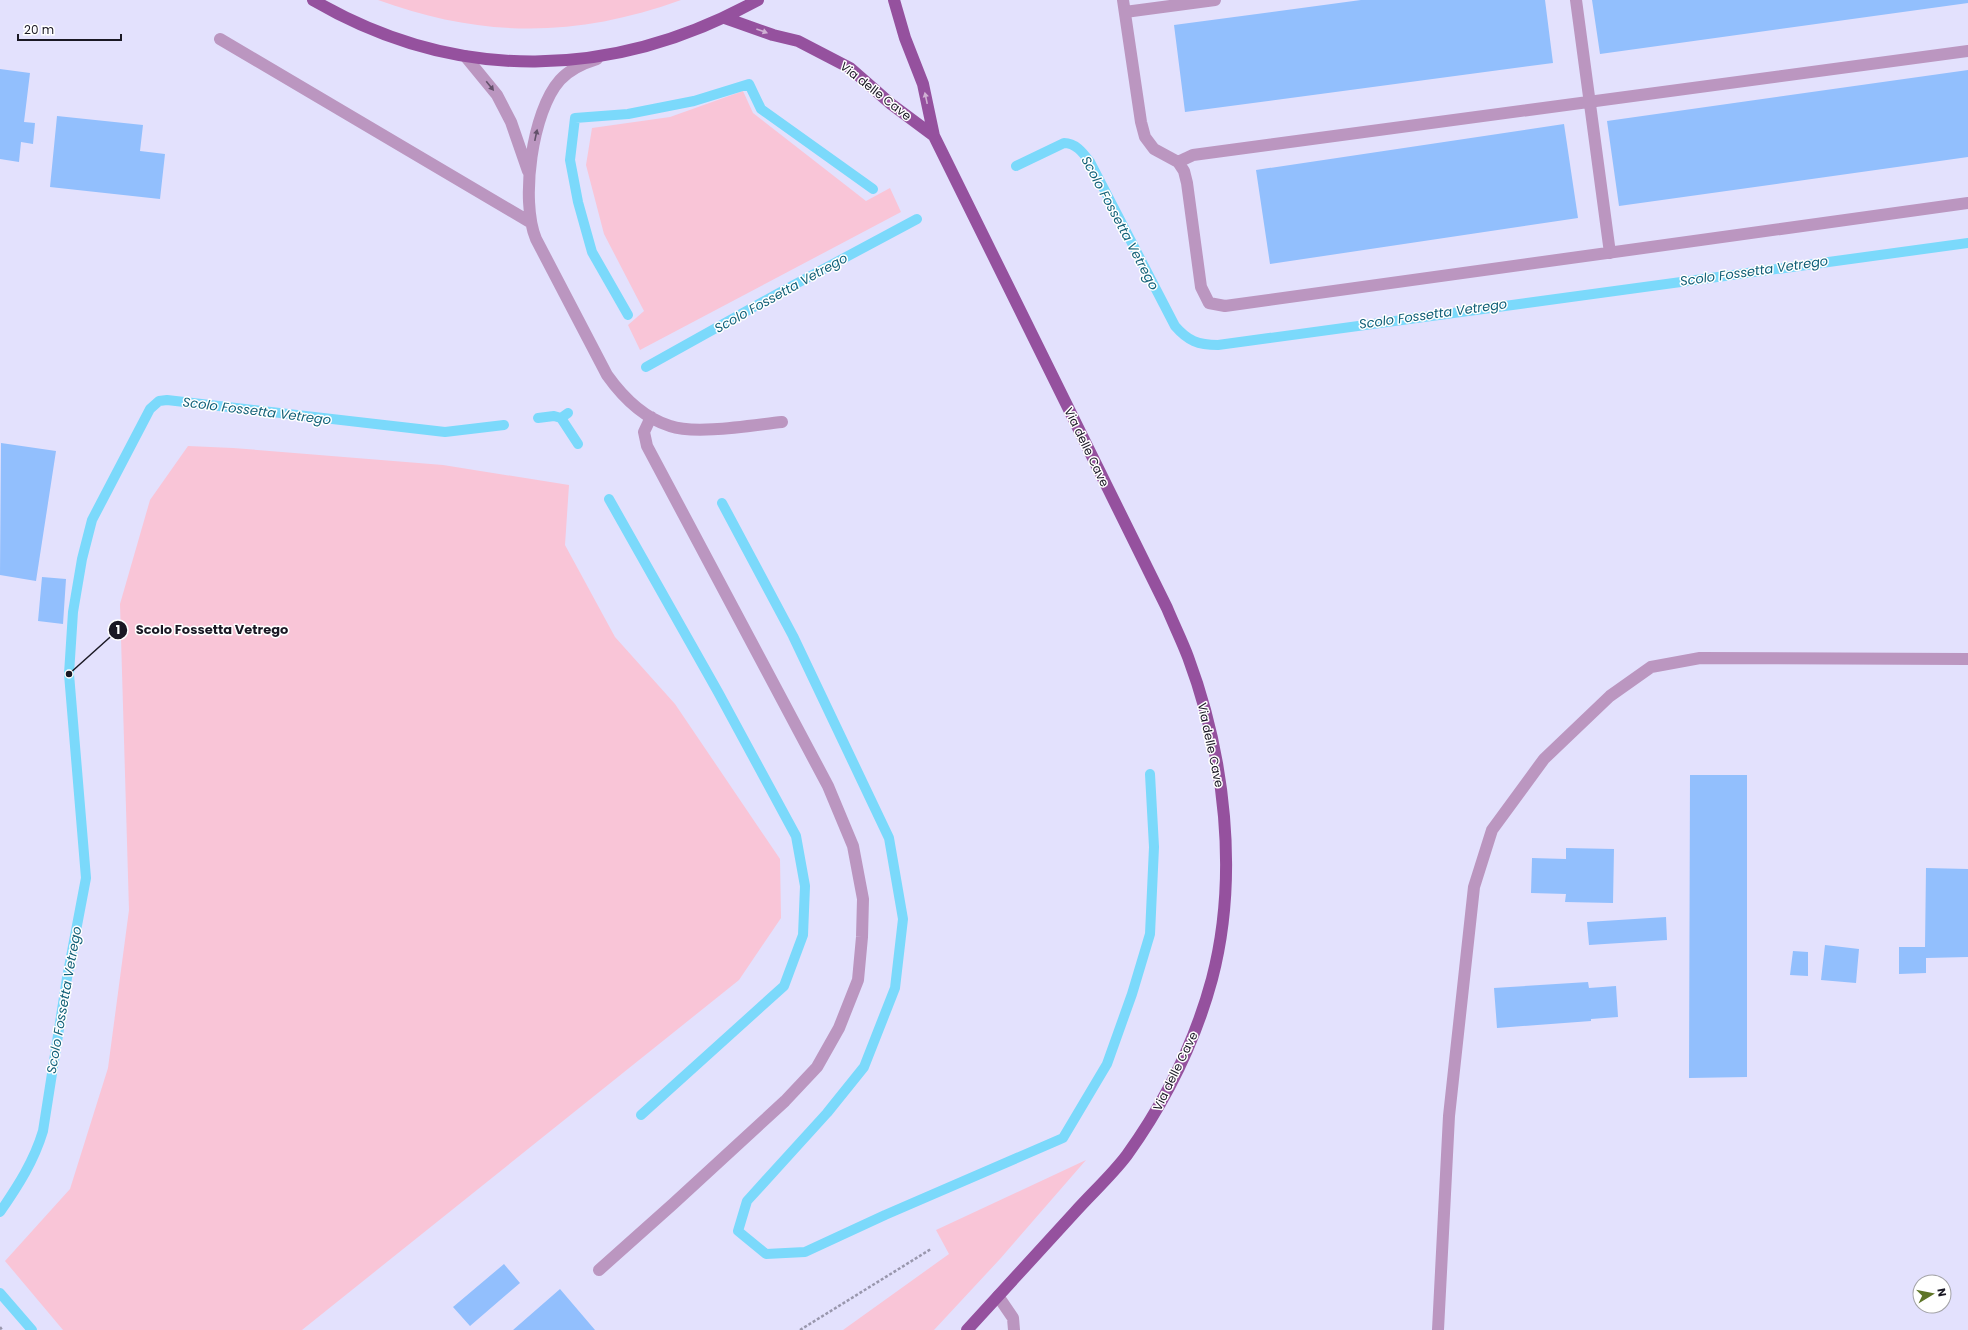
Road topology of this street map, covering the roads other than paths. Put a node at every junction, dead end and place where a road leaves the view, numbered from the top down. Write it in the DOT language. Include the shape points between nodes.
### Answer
graph roads {
  1 [pos="313,0"];
  2 [pos="758,0"];
  3 [pos="894,0"];
  4 [pos="1123,0"];
  5 [pos="1215,0"];
  6 [pos="1576,0"];
  7 [pos="1125,12"];
  8 [pos="725,18"];
  9 [pos="220,39"];
  10 [pos="1968,51"];
  11 [pos="464,56"];
  12 [pos="602,57"];
  13 [pos="1590,101"];
  14 [pos="934,136"];
  15 [pos="1178,162"];
  16 [pos="529,173"];
  17 [pos="1968,203"];
  18 [pos="530,222"];
  19 [pos="1610,253"];
  20 [pos="651,417"];
  21 [pos="782,422"];
  22 [pos="1968,659"];
  23 [pos="599,1270"];
  24 [pos="998,1296"];
  25 [pos="967,1330"];
  26 [pos="1014,1330"];
  27 [pos="1438,1330"];
  1 -- 11 [label="main road" via="342,17 402,41"];
  2 -- 8 [label="main road"];
  14 -- 3 [label="main road, Via delle Cave, one-way" via="923,84 905,38"];
  4 -- 7 [label="street"];
  5 -- 7 [label="street"];
  6 -- 13 [label="street"];
  7 -- 15 [label="street" via="1145,137 1154,149"];
  8 -- 12 [label="main road" via="665,42"];
  8 -- 14 [label="main road, Via delle Cave, one-way" via="798,42 850,68 891,104"];
  9 -- 18 [label="street"];
  10 -- 13 [label="street"];
  11 -- 12 [label="main road" via="541,62"];
  11 -- 16 [label="street, one-way" via="498,95 511,122"];
  16 -- 12 [label="street, one-way" via="540,118 553,89 568,72"];
  13 -- 15 [label="street" via="1193,155"];
  13 -- 19 [label="street"];
  14 -- 24 [label="main road, Via delle Cave" via="1163,601 1188,657 1207,716 1219,775 1226,847 1224,913 1212,978 1191,1041 1162,1101 1126,1156"];
  15 -- 19 [label="street" via="1187,183 1201,287 1209,303 1224,306"];
  16 -- 18 [label="street"];
  17 -- 19 [label="street"];
  18 -- 20 [label="street" via="536,239 607,375 618,391"];
  20 -- 21 [label="street" via="670,427 701,430"];
  20 -- 23 [label="street" via="644,432 647,446 828,786 853,846 863,899 862,937 858,980 840,1028 817,1067 773,1112"];
  22 -- 27 [label="street" via="1700,658 1651,667 1610,696 1544,759 1492,830 1474,887 1449,1116"];
  24 -- 25 [label="main road, Via delle Cave"];
  24 -- 26 [label="street" via="1013,1318"];
}
